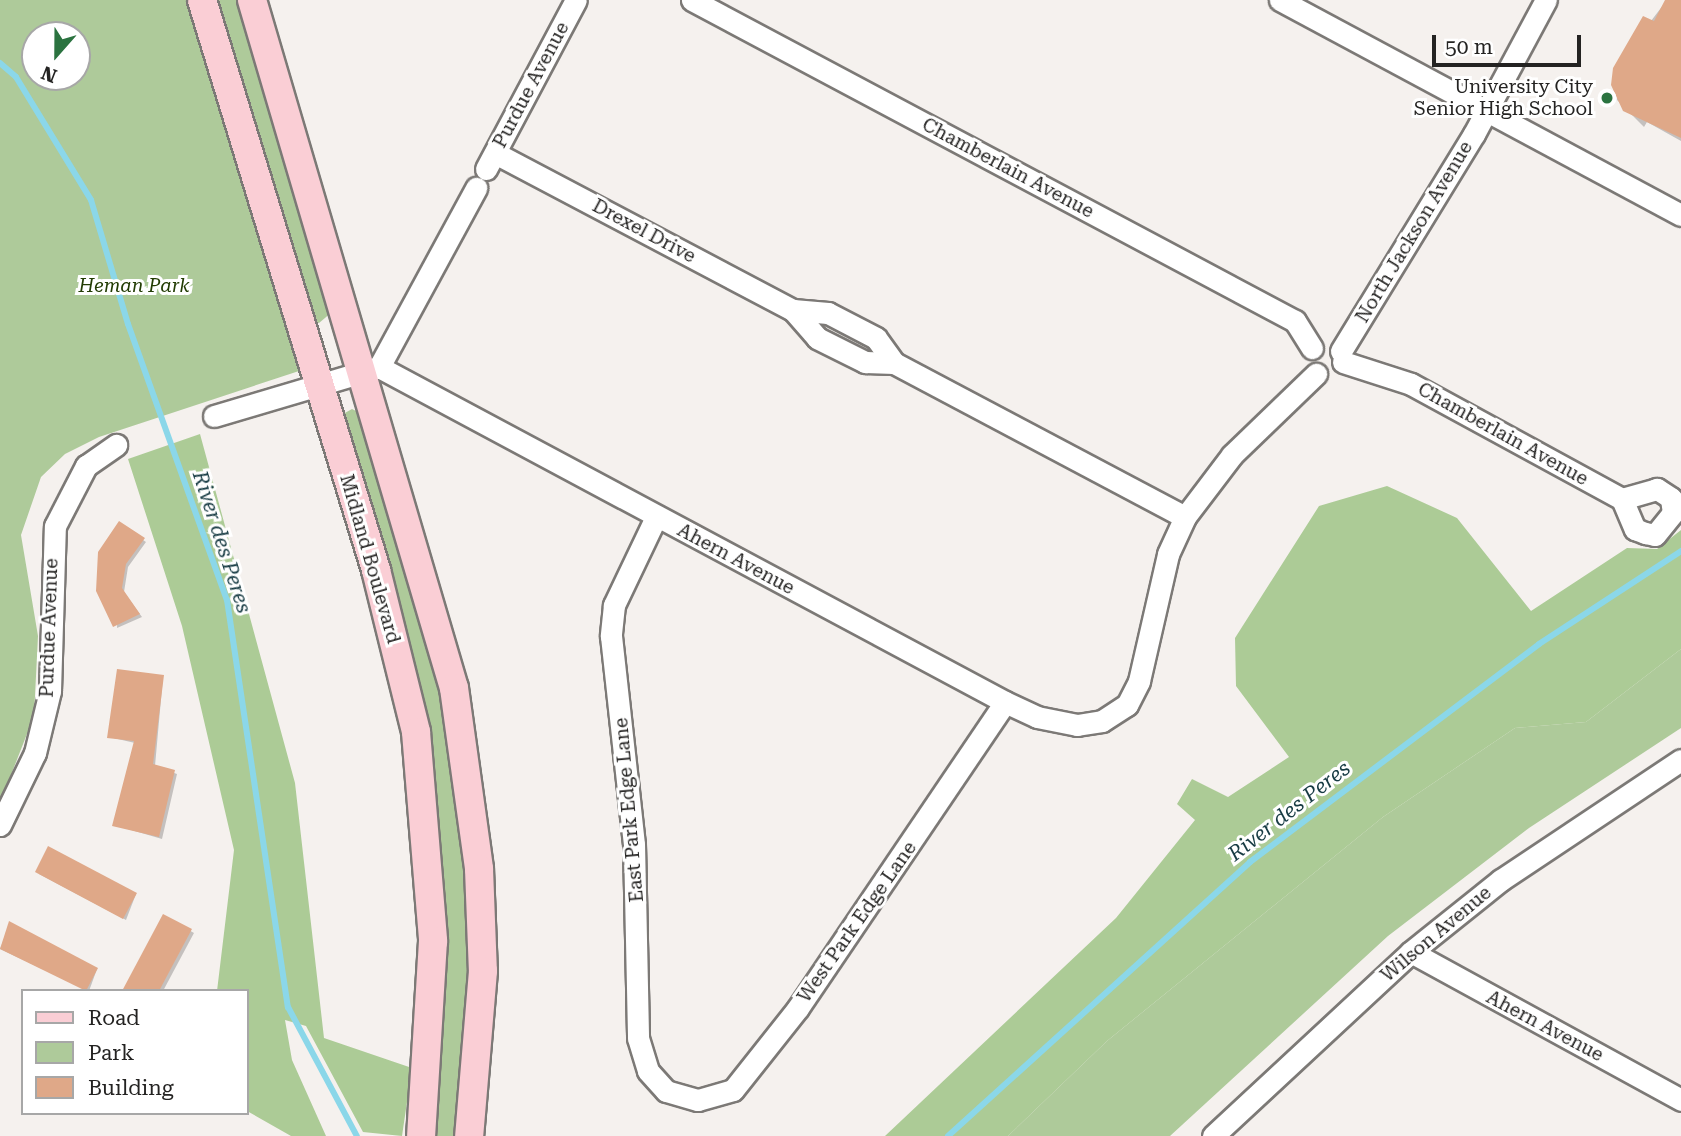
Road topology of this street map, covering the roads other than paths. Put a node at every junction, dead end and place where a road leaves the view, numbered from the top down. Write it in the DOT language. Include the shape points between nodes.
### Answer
graph roads {
  1 [pos="202,0"];
  2 [pos="252,0"];
  3 [pos="576,0"];
  4 [pos="692,0"];
  5 [pos="1280,0"];
  6 [pos="1546,0"];
  7 [pos="1486,110"];
  8 [pos="486,170"];
  9 [pos="1681,215"];
  10 [pos="1312,348"];
  11 [pos="1342,356"];
  12 [pos="372,370"];
  13 [pos="1316,374"];
  14 [pos="318,386"];
  15 [pos="214,416"];
  16 [pos="116,445"];
  17 [pos="1622,499"];
  18 [pos="656,517"];
  19 [pos="1185,517"];
  20 [pos="1004,702"];
  21 [pos="1681,760"];
  22 [pos="0,825"];
  23 [pos="1411,952"];
  24 [pos="678,1097"];
  25 [pos="1681,1100"];
  26 [pos="421,1136"];
  27 [pos="469,1136"];
  28 [pos="1213,1136"];
  1 -- 14 [label="main road, Midland Boulevard"];
  2 -- 12 [label="main road"];
  3 -- 8 [label="street, Purdue Avenue"];
  4 -- 10 [label="street, Chamberlain Avenue" via="1295,321"];
  5 -- 7 [label="street"];
  6 -- 7 [label="street, North Jackson Avenue"];
  7 -- 9 [label="street"];
  7 -- 11 [label="street, North Jackson Avenue"];
  8 -- 12 [label="street, Purdue Avenue"];
  8 -- 19 [label="street, Drexel Drive" via="793,310 817,338 865,362 894,363"];
  10 -- 11 [label="street" via="1327,342"];
  10 -- 13 [label="street" via="1309,365"];
  11 -- 13 [label="street" via="1333,375"];
  11 -- 17 [label="street, Chamberlain Avenue" via="1411,384"];
  12 -- 14 [label="street"];
  12 -- 18 [label="street, Ahern Avenue"];
  12 -- 27 [label="main road" via="425,572 469,771 483,971"];
  13 -- 19 [label="street" via="1231,455"];
  14 -- 15 [label="street"];
  14 -- 26 [label="main road, Midland Boulevard" via="376,570 416,732 433,941"];
  16 -- 22 [label="street, Purdue Avenue" via="86,466 55,526 47,703 35,753"];
  18 -- 20 [label="street, Ahern Avenue"];
  18 -- 24 [label="street, East Park Edge Lane" via="614,605 611,636 634,844 638,1038 648,1071"];
  19 -- 20 [label="street, Ahern Avenue" via="1154,600 1134,694 1102,721 1055,723"];
  20 -- 24 [label="street, West Park Edge Lane" via="798,1008 733,1090 698,1100"];
  21 -- 23 [label="street, Wilson Avenue" via="1501,880"];
  23 -- 25 [label="street, Ahern Avenue"];
  23 -- 28 [label="street, Wilson Avenue"];
}
